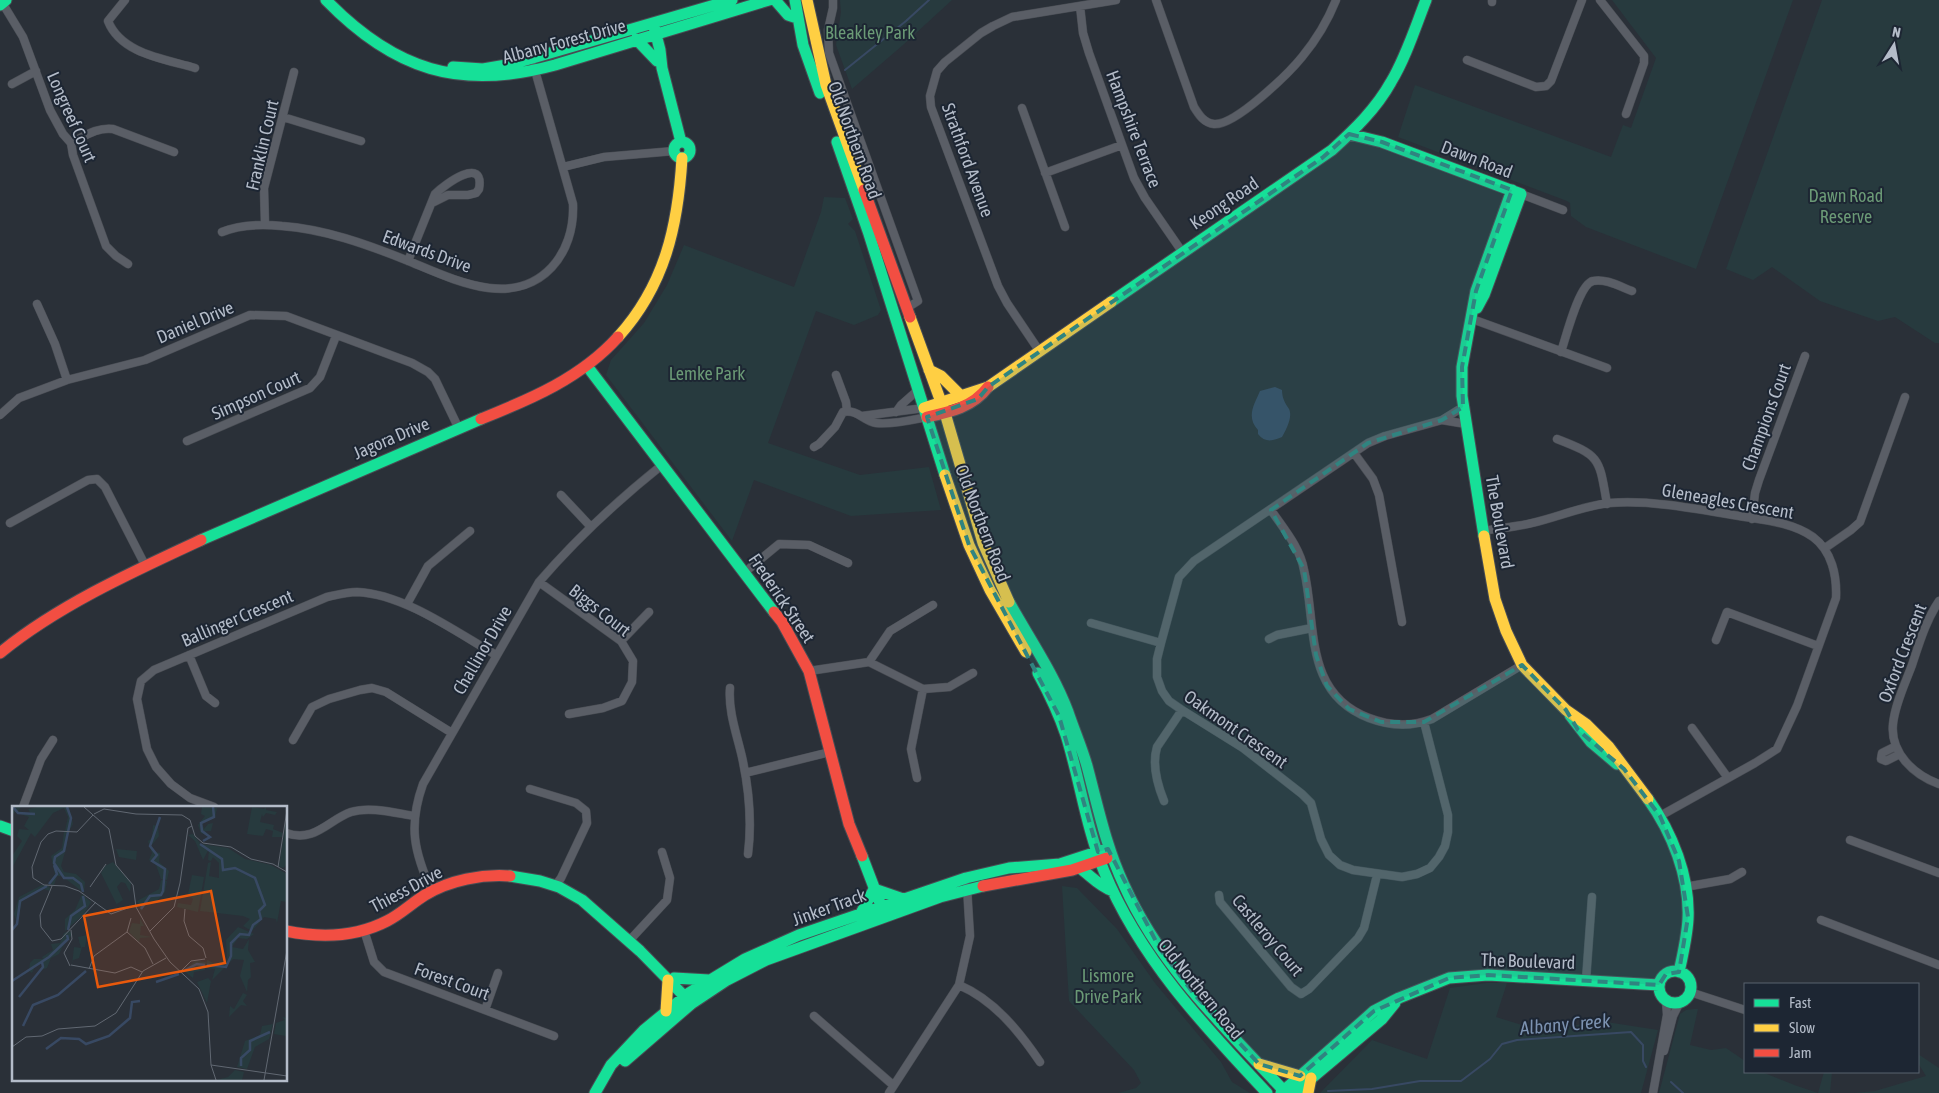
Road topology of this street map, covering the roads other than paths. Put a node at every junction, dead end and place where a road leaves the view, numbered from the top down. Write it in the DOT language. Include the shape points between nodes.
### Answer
graph roads {
  1 [pos="124,0"];
  2 [pos="326,0"];
  3 [pos="333,0"];
  4 [pos="732,0"];
  5 [pos="769,0"];
  6 [pos="775,0"];
  7 [pos="795,0"];
  8 [pos="807,0"];
  9 [pos="833,0"];
  10 [pos="1116,0"];
  11 [pos="1156,0"];
  12 [pos="1336,0"];
  13 [pos="1426,0"];
  14 [pos="1582,0"];
  15 [pos="1600,0"];
  16 [pos="3,3"];
  17 [pos="1080,6"];
  18 [pos="797,18"];
  19 [pos="651,30"];
  20 [pos="636,40"];
  21 [pos="1468,60"];
  22 [pos="659,64"];
  23 [pos="533,65"];
  24 [pos="195,68"];
  25 [pos="36,71"];
  26 [pos="294,72"];
  27 [pos="12,84"];
  28 [pos="1022,108"];
  29 [pos="1626,114"];
  30 [pos="283,117"];
  31 [pos="1362,121"];
  32 [pos="1349,134"];
  33 [pos="361,141"];
  34 [pos="1378,141"];
  35 [pos="71,143"];
  36 [pos="1122,145"];
  37 [pos="174,152"];
  38 [pos="678,155"];
  39 [pos="563,167"];
  40 [pos="1045,173"];
  41 [pos="1516,192"];
  42 [pos="432,203"];
  43 [pos="1563,210"];
  44 [pos="265,224"];
  45 [pos="1065,227"];
  46 [pos="222,232"];
  47 [pos="1183,253"];
  48 [pos="408,261"];
  49 [pos="128,264"];
  50 [pos="1632,291"];
  51 [pos="37,304"];
  52 [pos="907,308"];
  53 [pos="1472,319"];
  54 [pos="336,336"];
  55 [pos="1040,352"];
  56 [pos="1562,352"];
  57 [pos="1805,356"];
  58 [pos="587,366"];
  59 [pos="1607,368"];
  60 [pos="929,370"];
  61 [pos="836,375"];
  62 [pos="66,380"];
  63 [pos="988,387"];
  64 [pos="918,390"];
  65 [pos="961,396"];
  66 [pos="1905,397"];
  67 [pos="1463,407"];
  68 [pos="943,408"];
  69 [pos="847,411"];
  70 [pos="896,412"];
  71 [pos="926,412"];
  72 [pos="0,415"];
  73 [pos="862,416"];
  74 [pos="1442,420"];
  75 [pos="1466,424"];
  76 [pos="459,428"];
  77 [pos="1558,439"];
  78 [pos="187,441"];
  79 [pos="814,447"];
  80 [pos="1354,453"];
  81 [pos="662,465"];
  82 [pos="561,495"];
  83 [pos="1607,504"];
  84 [pos="1271,510"];
  85 [pos="1752,519"];
  86 [pos="10,523"];
  87 [pos="591,527"];
  88 [pos="470,531"];
  89 [pos="1483,531"];
  90 [pos="1825,548"];
  91 [pos="848,563"];
  92 [pos="145,565"];
  93 [pos="745,572"];
  94 [pos="539,582"];
  95 [pos="1939,601"];
  96 [pos="407,604"];
  97 [pos="933,605"];
  98 [pos="649,612"];
  99 [pos="1402,622"];
  100 [pos="1091,623"];
  101 [pos="1312,628"];
  102 [pos="1269,639"];
  103 [pos="1716,640"];
  104 [pos="621,641"];
  105 [pos="1161,643"];
  106 [pos="1818,646"];
  107 [pos="0,652"];
  108 [pos="189,655"];
  109 [pos="496,655"];
  110 [pos="869,662"];
  111 [pos="1522,665"];
  112 [pos="809,671"];
  113 [pos="973,673"];
  114 [pos="730,688"];
  115 [pos="923,689"];
  116 [pos="215,703"];
  117 [pos="1182,710"];
  118 [pos="570,714"];
  119 [pos="1424,722"];
  120 [pos="1692,728"];
  121 [pos="452,733"];
  122 [pos="53,740"];
  123 [pos="293,740"];
  124 [pos="1896,746"];
  125 [pos="830,752"];
  126 [pos="1900,754"];
  127 [pos="745,773"];
  128 [pos="917,778"];
  129 [pos="1728,778"];
  130 [pos="1939,784"];
  131 [pos="530,789"];
  132 [pos="1164,801"];
  133 [pos="23,806"];
  134 [pos="211,806"];
  135 [pos="414,816"];
  136 [pos="1660,816"];
  137 [pos="0,826"];
  138 [pos="12,830"];
  139 [pos="288,833"];
  140 [pos="1850,840"];
  141 [pos="662,852"];
  142 [pos="748,854"];
  143 [pos="1105,854"];
  144 [pos="1080,868"];
  145 [pos="1742,872"];
  146 [pos="1939,873"];
  147 [pos="1377,875"];
  148 [pos="966,883"];
  149 [pos="555,886"];
  150 [pos="1685,887"];
  151 [pos="874,889"];
  152 [pos="1113,891"];
  153 [pos="432,892"];
  154 [pos="1218,895"];
  155 [pos="1592,897"];
  156 [pos="902,899"];
  157 [pos="883,911"];
  158 [pos="861,913"];
  159 [pos="1821,920"];
  160 [pos="364,930"];
  161 [pos="288,931"];
  162 [pos="629,942"];
  163 [pos="1939,964"];
  164 [pos="1679,972"];
  165 [pos="498,973"];
  166 [pos="668,976"];
  167 [pos="709,980"];
  168 [pos="1586,980"];
  169 [pos="958,985"];
  170 [pos="1659,985"];
  171 [pos="1690,992"];
  172 [pos="690,998"];
  173 [pos="1666,1000"];
  174 [pos="1680,1002"];
  175 [pos="485,1010"];
  176 [pos="1744,1010"];
  177 [pos="666,1011"];
  178 [pos="814,1016"];
  179 [pos="554,1036"];
  180 [pos="1660,1060"];
  181 [pos="1040,1062"];
  182 [pos="1259,1064"];
  183 [pos="1305,1077"];
  184 [pos="603,1080"];
  185 [pos="893,1085"];
  186 [pos="1286,1092"];
  187 [pos="595,1093"];
  188 [pos="889,1093"];
  189 [pos="1267,1093"];
  190 [pos="1308,1093"];
  191 [pos="1653,1093"];
  1 -- 24 [label="street" via="108,22 112,31 134,49"];
  2 -- 23 [label="main road, Albany Forest Drive" via="364,36 418,64 450,74 493,77"];
  3 -- 23 [label="main road, Albany Forest Drive" via="383,41 434,63 480,69"];
  4 -- 19 [label="main road, Albany Forest Drive"];
  5 -- 19 [label="main road, Albany Forest Drive"];
  6 -- 18 [label="main road" via="788,15"];
  7 -- 18 [label="main road, Old Northern Road"];
  8 -- 52 [label="main road, Old Northern Road" via="826,85"];
  9 -- 52 [label="street, Old Northern Road" via="828,30 830,53 918,301"];
  10 -- 17 [label="street, Strathford Avenue"];
  11 -- 12 [label="street" via="1194,107 1201,118 1214,124 1227,122 1240,114 1286,75 1324,25"];
  13 -- 31 [label="main road, Keong Road" via="1390,83"];
  14 -- 21 [label="street" via="1551,81 1546,86 1536,86"];
  15 -- 29 [label="street" via="1644,56"];
  16 -- 25 [label="street, Longreef Court" via="23,37"];
  17 -- 36 [label="street, Hampshire Terrace" via="1089,53"];
  17 -- 55 [label="street, Strathford Avenue" via="1012,17 982,33 937,70 930,96 931,107 998,286"];
  18 -- 64 [label="main road, Old Northern Road" via="803,45 862,211"];
  19 -- 20 [label="main road, Albany Forest Drive"];
  19 -- 22 [label="main road" via="663,62"];
  19 -- 23 [label="main road, Albany Forest Drive"];
  20 -- 22 [label="main road"];
  20 -- 23 [label="main road, Albany Forest Drive"];
  22 -- 38 [label="main road, Jagora Drive" via="682,142 690,151 688,156"];
  23 -- 39 [label="street, Edwards Drive"];
  25 -- 27 [label="street"];
  25 -- 35 [label="street, Longreef Court" via="50,110"];
  26 -- 30 [label="street, Franklin Court"];
  28 -- 40 [label="street"];
  30 -- 33 [label="street"];
  30 -- 44 [label="street, Franklin Court" via="264,188"];
  31 -- 32 [label="main road, Keong Road"];
  31 -- 34 [label="main road"];
  32 -- 34 [label="main road, Dawn Road"];
  32 -- 47 [label="main road, Keong Road" via="1322,158"];
  34 -- 41 [label="main road, Dawn Road"];
  35 -- 37 [label="street" via="105,128"];
  35 -- 49 [label="street, Longreef Court" via="106,246"];
  36 -- 40 [label="street"];
  36 -- 47 [label="street, Hampshire Terrace" via="1145,198"];
  38 -- 39 [label="street" via="604,157"];
  38 -- 58 [label="main road, Jagora Drive" via="682,184 676,225 660,273 629,324"];
  39 -- 48 [label="street, Edwards Drive" via="573,204 574,221 570,236 557,261 530,282 516,287 488,288 438,274"];
  40 -- 45 [label="street"];
  41 -- 43 [label="street, Dawn Road"];
  41 -- 53 [label="main road, The Boulevard" via="1476,291"];
  42 -- 42 [label="street" via="448,195 476,193 479,178 471,172 466,173 440,189"];
  42 -- 48 [label="street"];
  44 -- 46 [label="street, Edwards Drive" via="235,227"];
  44 -- 48 [label="street, Edwards Drive" via="325,233"];
  47 -- 55 [label="main road, Keong Road"];
  50 -- 56 [label="street" via="1600,281 1588,283 1581,292"];
  51 -- 62 [label="street" via="56,344"];
  52 -- 60 [label="main road, Old Northern Road"];
  53 -- 56 [label="street"];
  53 -- 67 [label="main road, The Boulevard" via="1462,367"];
  54 -- 62 [label="street, Daniel Drive" via="286,316 250,315 145,360"];
  54 -- 76 [label="street, Daniel Drive" via="412,363 428,372 440,388"];
  54 -- 78 [label="street, Simpson Court" via="320,377 310,388"];
  55 -- 63 [label="main road, Keong Road"];
  56 -- 59 [label="street"];
  57 -- 85 [label="street, Champions Court" via="1759,480"];
  58 -- 76 [label="main road, Jagora Drive" via="540,394"];
  58 -- 81 [label="main road, Frederick Street"];
  60 -- 65 [label="main road" via="941,376"];
  60 -- 68 [label="main road, Old Northern Road"];
  61 -- 69 [label="street"];
  62 -- 72 [label="street, Daniel Drive" via="19,398"];
  63 -- 65 [label="main road, Keong Road"];
  63 -- 68 [label="main road, Keong Road" via="978,399"];
  64 -- 70 [label="street"];
  64 -- 71 [label="main road, Old Northern Road"];
  65 -- 68 [label="main road, Keong Road"];
  66 -- 90 [label="street" via="1860,522"];
  67 -- 74 [label="street, Oakmont Crescent"];
  67 -- 75 [label="main road, The Boulevard"];
  68 -- 71 [label="main road, Keong Road"];
  68 -- 143 [label="main road, Old Northern Road" via="983,543 1005,595 1067,710 1086,764"];
  69 -- 73 [label="street"];
  69 -- 79 [label="street"];
  70 -- 71 [label="street"];
  70 -- 73 [label="street"];
  71 -- 73 [label="street" via="879,423"];
  71 -- 143 [label="main road, Old Northern Road" via="969,545 1059,716 1091,833"];
  74 -- 75 [label="street, Oakmont Crescent"];
  74 -- 80 [label="street, Oakmont Crescent" via="1385,436"];
  75 -- 89 [label="main road, The Boulevard"];
  76 -- 92 [label="main road, Jagora Drive"];
  77 -- 83 [label="street" via="1592,456 1602,473"];
  80 -- 84 [label="street, Oakmont Crescent"];
  80 -- 99 [label="street" via="1379,495"];
  81 -- 87 [label="street, Challinor Drive"];
  81 -- 93 [label="main road, Frederick Street"];
  82 -- 87 [label="street"];
  83 -- 85 [label="street, Gleneagles Crescent" via="1648,502"];
  83 -- 89 [label="street, Gleneagles Crescent" via="1531,524"];
  84 -- 101 [label="street" via="1300,555"];
  84 -- 105 [label="street, Oakmont Crescent" via="1186,568 1175,588"];
  85 -- 90 [label="street, Gleneagles Crescent" via="1788,525 1814,538"];
  86 -- 92 [label="street" via="88,480 97,479 105,487"];
  87 -- 94 [label="street, Challinor Drive" via="561,555"];
  88 -- 96 [label="street" via="428,566"];
  89 -- 111 [label="main road, The Boulevard" via="1495,599"];
  90 -- 106 [label="street" via="1837,583 1836,598"];
  91 -- 93 [label="street" via="809,545 779,544"];
  92 -- 107 [label="main road, Jagora Drive" via="37,624"];
  93 -- 112 [label="main road, Frederick Street" via="782,622"];
  94 -- 104 [label="street, Biggs Court"];
  94 -- 109 [label="street, Challinor Drive"];
  95 -- 124 [label="street, Oxford Crescent" via="1931,614 1895,710 1892,726"];
  96 -- 108 [label="street, Ballinger Crescent" via="356,592 327,597"];
  96 -- 109 [label="street, Ballinger Crescent"];
  97 -- 110 [label="street" via="890,630"];
  98 -- 104 [label="street"];
  100 -- 105 [label="street"];
  101 -- 102 [label="street"];
  101 -- 119 [label="street" via="1316,654 1328,686 1349,709 1381,722 1404,725"];
  103 -- 106 [label="street" via="1727,612"];
  104 -- 118 [label="street, Biggs Court" via="633,661 632,682 622,701"];
  105 -- 117 [label="street, Oakmont Crescent" via="1157,677 1169,701"];
  106 -- 129 [label="street" via="1797,706 1777,749"];
  108 -- 116 [label="street" via="206,696"];
  108 -- 134 [label="street, Ballinger Crescent" via="148,675 141,681 136,699 147,749 156,767 190,798"];
  109 -- 121 [label="street, Challinor Drive"];
  110 -- 112 [label="street"];
  110 -- 115 [label="street"];
  111 -- 119 [label="street"];
  111 -- 136 [label="main road, The Boulevard" via="1566,710 1578,730 1603,755 1624,769"];
  112 -- 125 [label="main road, Frederick Street"];
  113 -- 115 [label="street" via="949,687"];
  114 -- 127 [label="street" via="729,700"];
  115 -- 128 [label="street" via="911,749"];
  117 -- 132 [label="street" via="1155,754 1158,788"];
  117 -- 147 [label="street, Oakmont Crescent" via="1243,748 1302,794 1311,804 1329,855 1353,870"];
  119 -- 147 [label="street, Oakmont Crescent" via="1448,815 1445,846 1430,868 1417,874 1402,877"];
  120 -- 129 [label="street"];
  121 -- 123 [label="street" via="386,692 372,688 312,707"];
  121 -- 135 [label="street, Challinor Drive" via="423,784"];
  122 -- 133 [label="street" via="41,759"];
  124 -- 126 [label="street, Oxford Crescent"];
  124 -- 126 [label="street" via="1882,753 1881,759 1886,761"];
  125 -- 127 [label="street"];
  125 -- 151 [label="main road, Frederick Street" via="849,824"];
  126 -- 130 [label="street, Oxford Crescent" via="1916,772"];
  127 -- 142 [label="street" via="751,831"];
  129 -- 136 [label="street"];
  131 -- 149 [label="street" via="576,803 586,811 587,823"];
  135 -- 139 [label="street" via="362,810 351,812 313,833"];
  135 -- 153 [label="street, Challinor Drive" via="416,850"];
  136 -- 150 [label="main road, The Boulevard" via="1679,861"];
  137 -- 138 [label="main road"];
  140 -- 146 [label="street"];
  141 -- 162 [label="street" via="670,878 666,900"];
  143 -- 144 [label="main road, Jinker Track"];
  143 -- 148 [label="main road, Jinker Track" via="1060,864 1009,868"];
  143 -- 152 [label="main road, Old Northern Road"];
  143 -- 182 [label="main road, Old Northern Road" via="1160,949 1194,994"];
  144 -- 148 [label="main road, Jinker Track"];
  144 -- 152 [label="main road" via="1101,887"];
  145 -- 150 [label="street" via="1730,879"];
  147 -- 154 [label="street, Castleroy Court" via="1369,916 1358,938 1301,994 1291,987 1220,902"];
  148 -- 156 [label="main road, Jinker Track"];
  148 -- 157 [label="main road, Jinker Track"];
  148 -- 169 [label="street" via="970,936"];
  149 -- 153 [label="main road, Thiess Drive" via="522,876 488,875 456,882"];
  149 -- 162 [label="main road, Thiess Drive" via="583,902"];
  150 -- 164 [label="main road, The Boulevard" via="1687,931"];
  151 -- 156 [label="main road"];
  151 -- 157 [label="main road, Frederick Street"];
  151 -- 158 [label="main road"];
  152 -- 189 [label="main road, Old Northern Road" via="1136,935 1164,976"];
  153 -- 160 [label="main road, Thiess Drive" via="390,919"];
  155 -- 168 [label="street"];
  156 -- 157 [label="main road, Jinker Track"];
  157 -- 158 [label="main road, Jinker Track"];
  157 -- 172 [label="main road, Jinker Track" via="766,960"];
  158 -- 167 [label="main road, Jinker Track" via="760,952"];
  159 -- 163 [label="street"];
  160 -- 161 [label="main road, Thiess Drive" via="322,936"];
  160 -- 175 [label="street, Forest Court" via="374,962 384,972"];
  162 -- 166 [label="main road, Thiess Drive"];
  164 -- 170 [label="main road" via="1666,974"];
  164 -- 171 [label="main road" via="1689,980"];
  165 -- 175 [label="street"];
  166 -- 167 [label="main road"];
  166 -- 172 [label="main road, Thiess Drive"];
  166 -- 177 [label="main road"];
  167 -- 172 [label="main road, Jinker Track"];
  168 -- 170 [label="main road, The Boulevard"];
  168 -- 183 [label="main road, The Boulevard" via="1488,975 1449,978 1374,1012"];
  169 -- 181 [label="street" via="1000,1012"];
  169 -- 185 [label="street"];
  170 -- 173 [label="main road"];
  171 -- 174 [label="main road"];
  171 -- 176 [label="street"];
  172 -- 177 [label="main road, Jinker Track"];
  172 -- 184 [label="main road, Jinker Track"];
  173 -- 174 [label="main road"];
  173 -- 180 [label="street" via="1668,1015"];
  174 -- 180 [label="street"];
  175 -- 179 [label="street, Forest Court"];
  177 -- 184 [label="main road, Jinker Track" via="611,1065"];
  178 -- 185 [label="street"];
  180 -- 191 [label="street"];
  182 -- 183 [label="main road"];
  182 -- 186 [label="main road, Old Northern Road"];
  183 -- 186 [label="main road, The Boulevard"];
  183 -- 190 [label="main road"];
  184 -- 187 [label="main road, Jinker Track"];
  185 -- 188 [label="street"];
}
